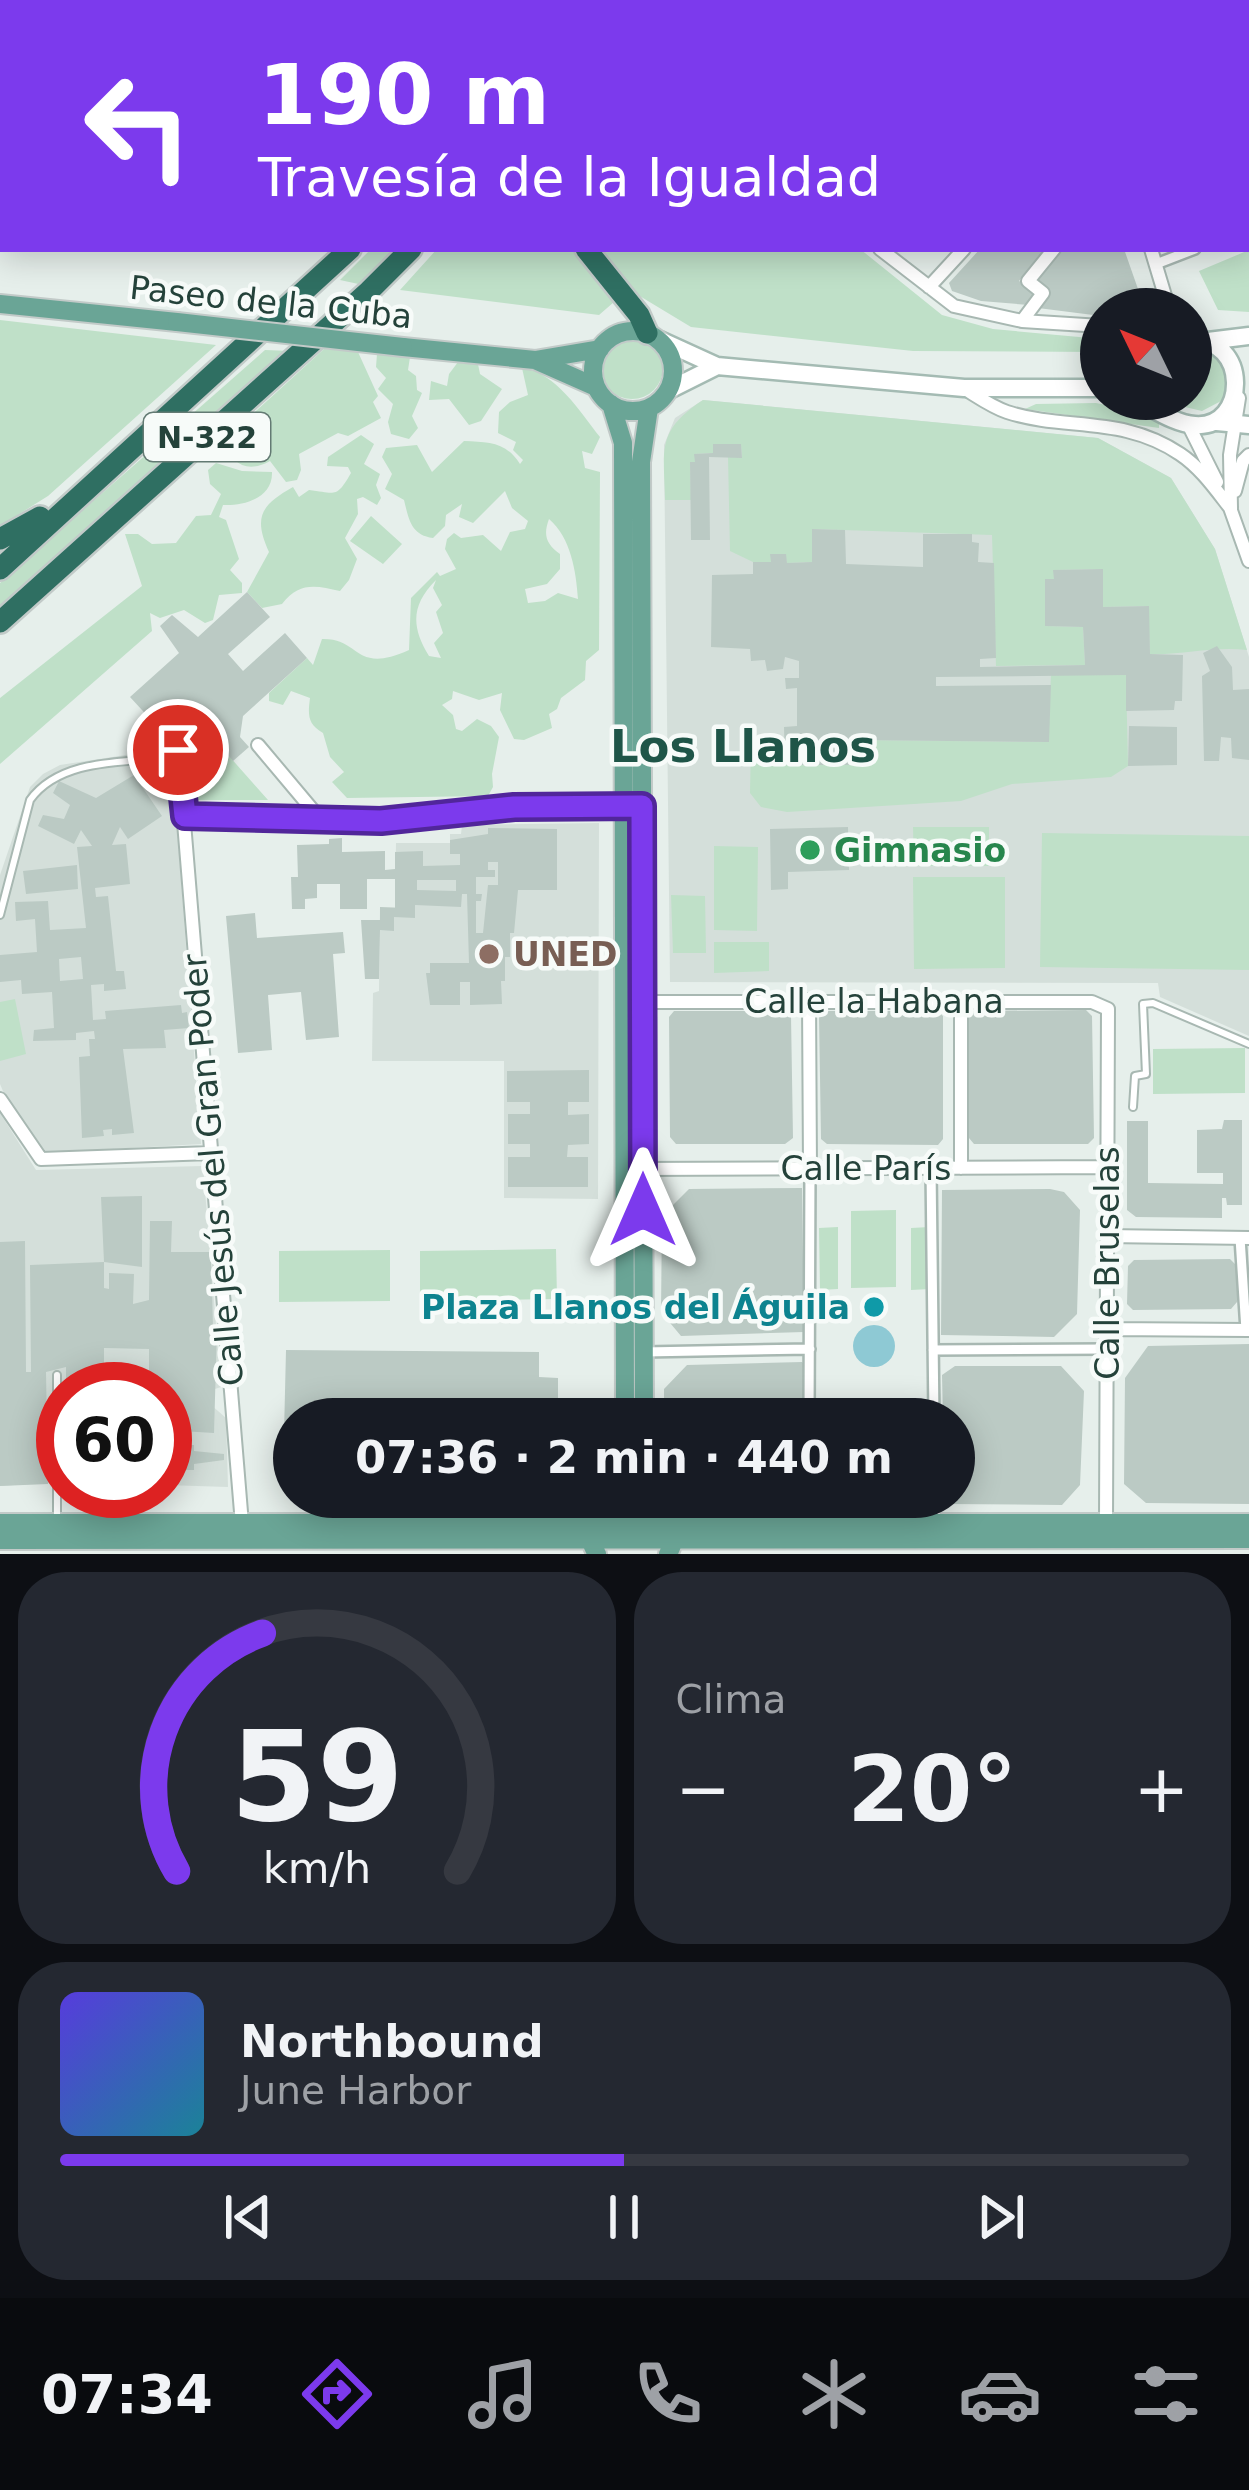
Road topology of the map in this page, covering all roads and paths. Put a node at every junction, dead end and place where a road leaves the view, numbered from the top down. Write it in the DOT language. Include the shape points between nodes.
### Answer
graph roads {
  1 [pos="347,252"];
  2 [pos="408,252"];
  3 [pos="588,252"];
  4 [pos="884,252"];
  5 [pos="961,252"];
  6 [pos="1052,252"];
  7 [pos="1151,252"];
  8 [pos="1187,252"];
  9 [pos="1156,264"];
  10 [pos="929,287"];
  11 [pos="1163,288"];
  12 [pos="0,304"];
  13 [pos="1022,321"];
  14 [pos="1080,325"];
  15 [pos="654,336"];
  16 [pos="1249,336"];
  17 [pos="1212,340"];
  18 [pos="1212,346"];
  19 [pos="600,349"];
  20 [pos="535,361"];
  21 [pos="717,365"];
  22 [pos="596,387"];
  23 [pos="964,388"];
  24 [pos="1080,388"];
  25 [pos="669,390"];
  26 [pos="611,404"];
  27 [pos="649,408"];
  28 [pos="1179,420"];
  29 [pos="1183,422"];
  30 [pos="1234,423"];
  31 [pos="1249,455"];
  32 [pos="73,501"];
  33 [pos="1231,509"];
  34 [pos="0,539"];
  35 [pos="1249,561"];
  36 [pos="0,568"];
  37 [pos="0,622"];
  38 [pos="258,745"];
  39 [pos="179,753"];
  40 [pos="632,807"];
  41 [pos="185,816"];
  42 [pos="321,820"];
  43 [pos="0,915"];
  44 [pos="809,1000"];
  45 [pos="962,1001"];
  46 [pos="643,1002"];
  47 [pos="1104,1005"];
  48 [pos="1249,1044"];
  49 [pos="0,1099"];
  50 [pos="1133,1107"];
  51 [pos="211,1154"];
  52 [pos="1106,1167"];
  53 [pos="810,1168"];
  54 [pos="931,1168"];
  55 [pos="961,1168"];
  56 [pos="634,1169"];
  57 [pos="1106,1236"];
  58 [pos="1244,1238"];
  59 [pos="1106,1329"];
  60 [pos="1247,1330"];
  61 [pos="638,1348"];
  62 [pos="810,1349"];
  63 [pos="1107,1349"];
  64 [pos="933,1350"];
  65 [pos="629,1398"];
  66 [pos="642,1398"];
  67 [pos="809,1398"];
  68 [pos="934,1398"];
  69 [pos="57,1518"];
  70 [pos="1106,1522"];
  71 [pos="0,1523"];
  72 [pos="57,1523"];
  73 [pos="1249,1523"];
  74 [pos="242,1524"];
  75 [pos="674,1537"];
  76 [pos="214,1538"];
  77 [pos="591,1538"];
  78 [pos="1249,1539"];
  79 [pos="0,1540"];
  80 [pos="1060,1546"];
  81 [pos="1166,1546"];
  1 -- 32 [label="highway, N-322"];
  2 -- 37 [label="highway, N-322"];
  3 -- 15 [label="highway"];
  4 -- 10 [label="street"];
  5 -- 10 [label="street"];
  6 -- 13 [label="street" via="1028,281 1043,293"];
  7 -- 9 [label="street"];
  8 -- 9 [label="street"];
  9 -- 11 [label="street"];
  10 -- 13 [label="street" via="954,306"];
  12 -- 20 [label="main road, Paseo de la Cuba, bridge"];
  13 -- 14 [label="street"];
  15 -- 19 [label="main road" via="619,333"];
  15 -- 21 [label="main road"];
  15 -- 25 [label="main road" via="674,369"];
  16 -- 17 [label="main road"];
  18 -- 30 [label="main road" via="1228,351 1241,373"];
  19 -- 20 [label="main road, Paseo de la Cuba"];
  19 -- 22 [label="main road"];
  20 -- 22 [label="main road, Paseo de la Cuba"];
  21 -- 23 [label="main road"];
  21 -- 25 [label="main road"];
  22 -- 26 [label="main road"];
  23 -- 24 [label="main road"];
  23 -- 33 [label="street" via="1006,411 1151,438 1192,464"];
  25 -- 27 [label="main road"];
  26 -- 27 [label="main road"];
  26 -- 40 [label="main road" via="623,443"];
  27 -- 40 [label="main road"];
  28 -- 29 [label="main road"];
  29 -- 30 [label="main road"];
  29 -- 33 [label="street"];
  30 -- 33 [label="street"];
  31 -- 33 [label="street"];
  32 -- 34 [label="highway"];
  32 -- 36 [label="highway, N-322"];
  33 -- 35 [label="street"];
  38 -- 42 [label="street"];
  39 -- 41 [label="street, Calle Jesús del Gran Poder"];
  39 -- 43 [label="lane" via="71,770 38,789"];
  40 -- 42 [label="street"];
  40 -- 46 [label="main road"];
  40 -- 56 [label="main road" via="625,1126"];
  41 -- 42 [label="street"];
  41 -- 51 [label="street, Calle Jesús del Gran Poder"];
  44 -- 45 [label="street, Calle la Habana"];
  44 -- 46 [label="street, Calle la Habana"];
  44 -- 53 [label="street"];
  45 -- 47 [label="street, Calle la Habana"];
  45 -- 55 [label="street"];
  46 -- 56 [label="main road"];
  47 -- 52 [label="street, Calle Bruselas"];
  48 -- 50 [label="lane" via="1143,1004 1146,1074 1135,1076"];
  49 -- 51 [label="street" via="41,1159"];
  51 -- 74 [label="street, Calle Jesús del Gran Poder"];
  52 -- 55 [label="street, Calle París"];
  52 -- 57 [label="street, Calle Bruselas"];
  53 -- 54 [label="street, Calle París"];
  53 -- 56 [label="street, Calle París"];
  53 -- 62 [label="street"];
  54 -- 55 [label="street, Calle París"];
  54 -- 64 [label="street"];
  56 -- 61 [label="main road"];
  57 -- 58 [label="street"];
  57 -- 59 [label="street, Calle Bruselas"];
  58 -- 60 [label="street"];
  59 -- 60 [label="street"];
  59 -- 63 [label="street, Calle Bruselas"];
  61 -- 62 [label="street"];
  61 -- 65 [label="main road"];
  61 -- 66 [label="main road"];
  62 -- 67 [label="street"];
  63 -- 64 [label="street"];
  63 -- 70 [label="street, Calle Bruselas"];
  64 -- 68 [label="street"];
  69 -- 72 [label="lane"];
  70 -- 73 [label="main road"];
  70 -- 75 [label="main road"];
  71 -- 72 [label="main road"];
  72 -- 74 [label="main road"];
  74 -- 76 [label="main road"];
  74 -- 77 [label="main road"];
  75 -- 77 [label="main road"];
  75 -- 80 [label="main road"];
  76 -- 77 [label="main road"];
  76 -- 79 [label="main road"];
  78 -- 81 [label="main road"];
  80 -- 81 [label="main road"];
}
